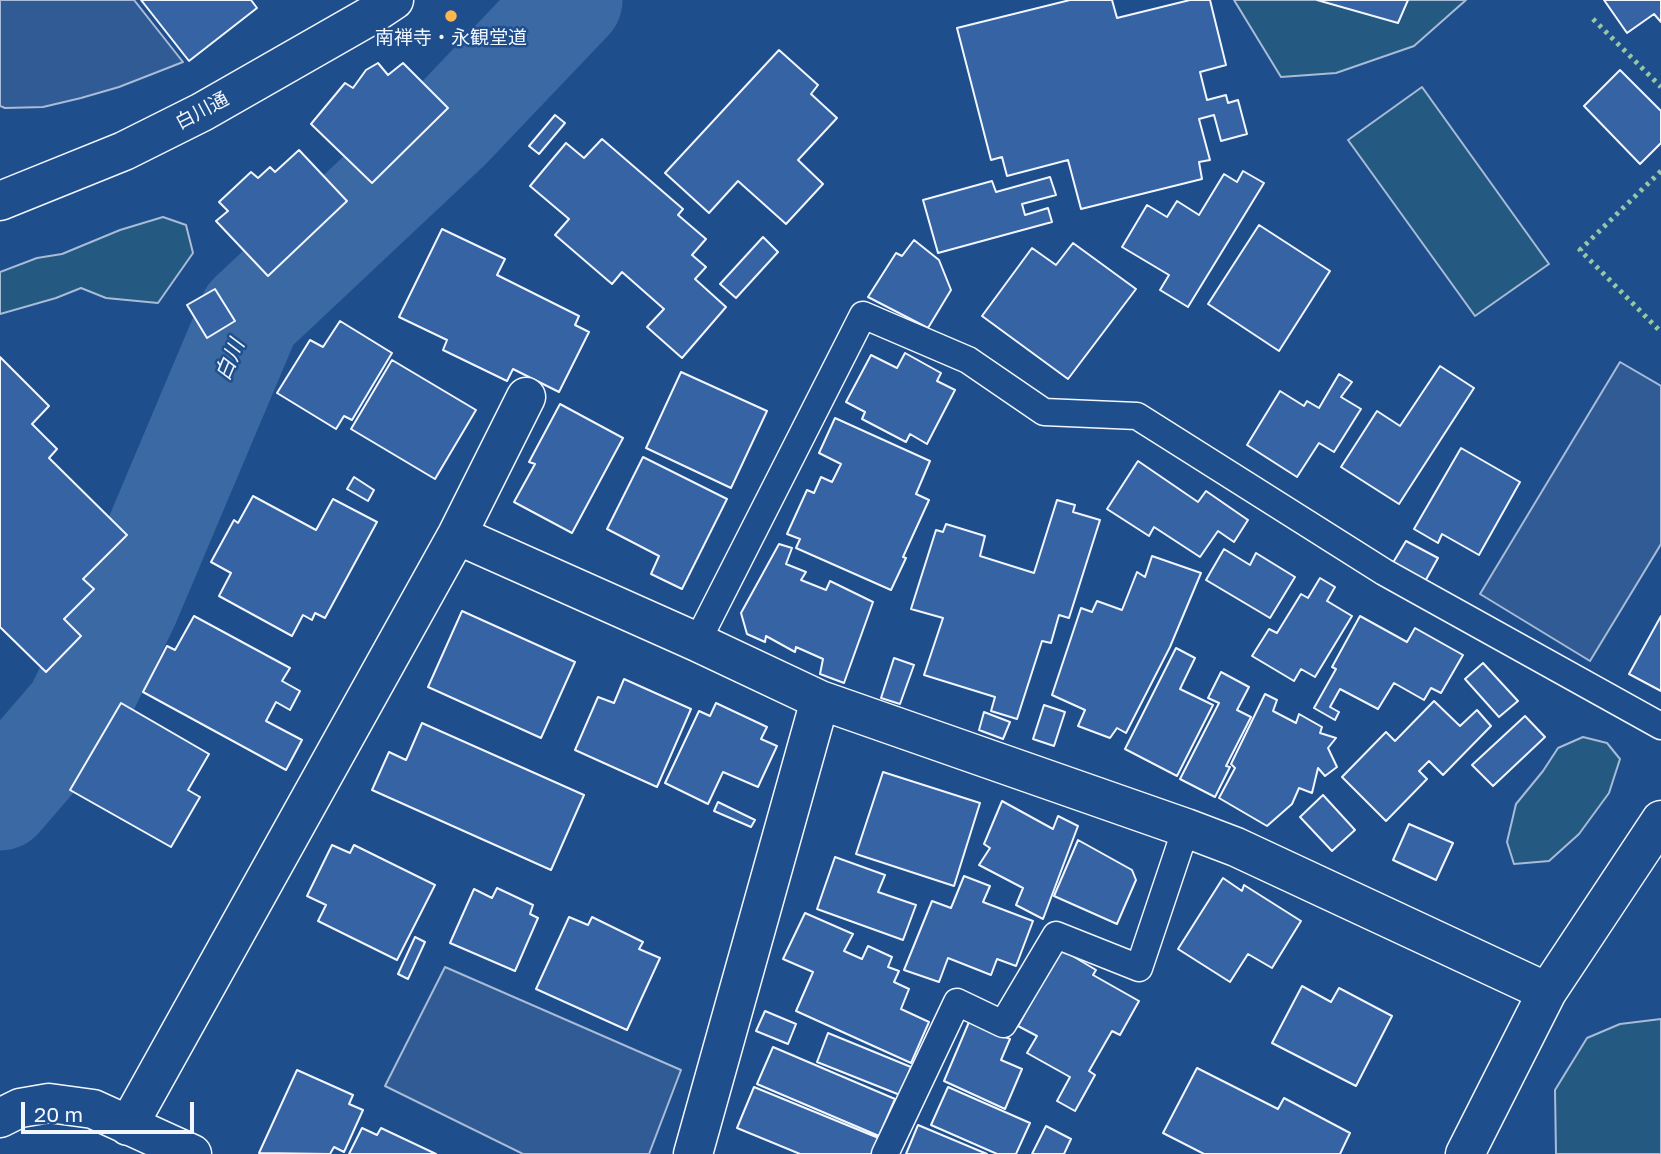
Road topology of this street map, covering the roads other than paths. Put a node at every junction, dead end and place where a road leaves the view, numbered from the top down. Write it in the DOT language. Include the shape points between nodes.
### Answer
graph roads {
  1 [pos="394,0"];
  2 [pos="2,196"];
  3 [pos="526,397"];
  4 [pos="457,535"];
  5 [pos="697,642"];
  6 [pos="820,700"];
  7 [pos="1661,726"];
  8 [pos="1661,820"];
  9 [pos="1186,828"];
  10 [pos="1547,992"];
  11 [pos="0,1118"];
  12 [pos="128,1126"];
  13 [pos="192,1154"];
  14 [pos="692,1154"];
  15 [pos="885,1154"];
  16 [pos="1465,1154"];
  1 -- 2 [label="street, 白川通" via="202,112 124,151"];
  3 -- 4 [label="street"];
  4 -- 5 [label="street"];
  4 -- 12 [label="street"];
  5 -- 6 [label="street"];
  5 -- 7 [label="lane" via="863,315 968,360 1044,412 1137,416 1384,572"];
  6 -- 9 [label="street"];
  6 -- 14 [label="street"];
  8 -- 10 [label="street"];
  9 -- 10 [label="street"];
  9 -- 15 [label="lane" via="1139,968 1056,935 1003,1024 957,1002"];
  10 -- 16 [label="street"];
  11 -- 12 [label="street" via="20,1108 49,1103 93,1109"];
  12 -- 13 [label="street"];
}
